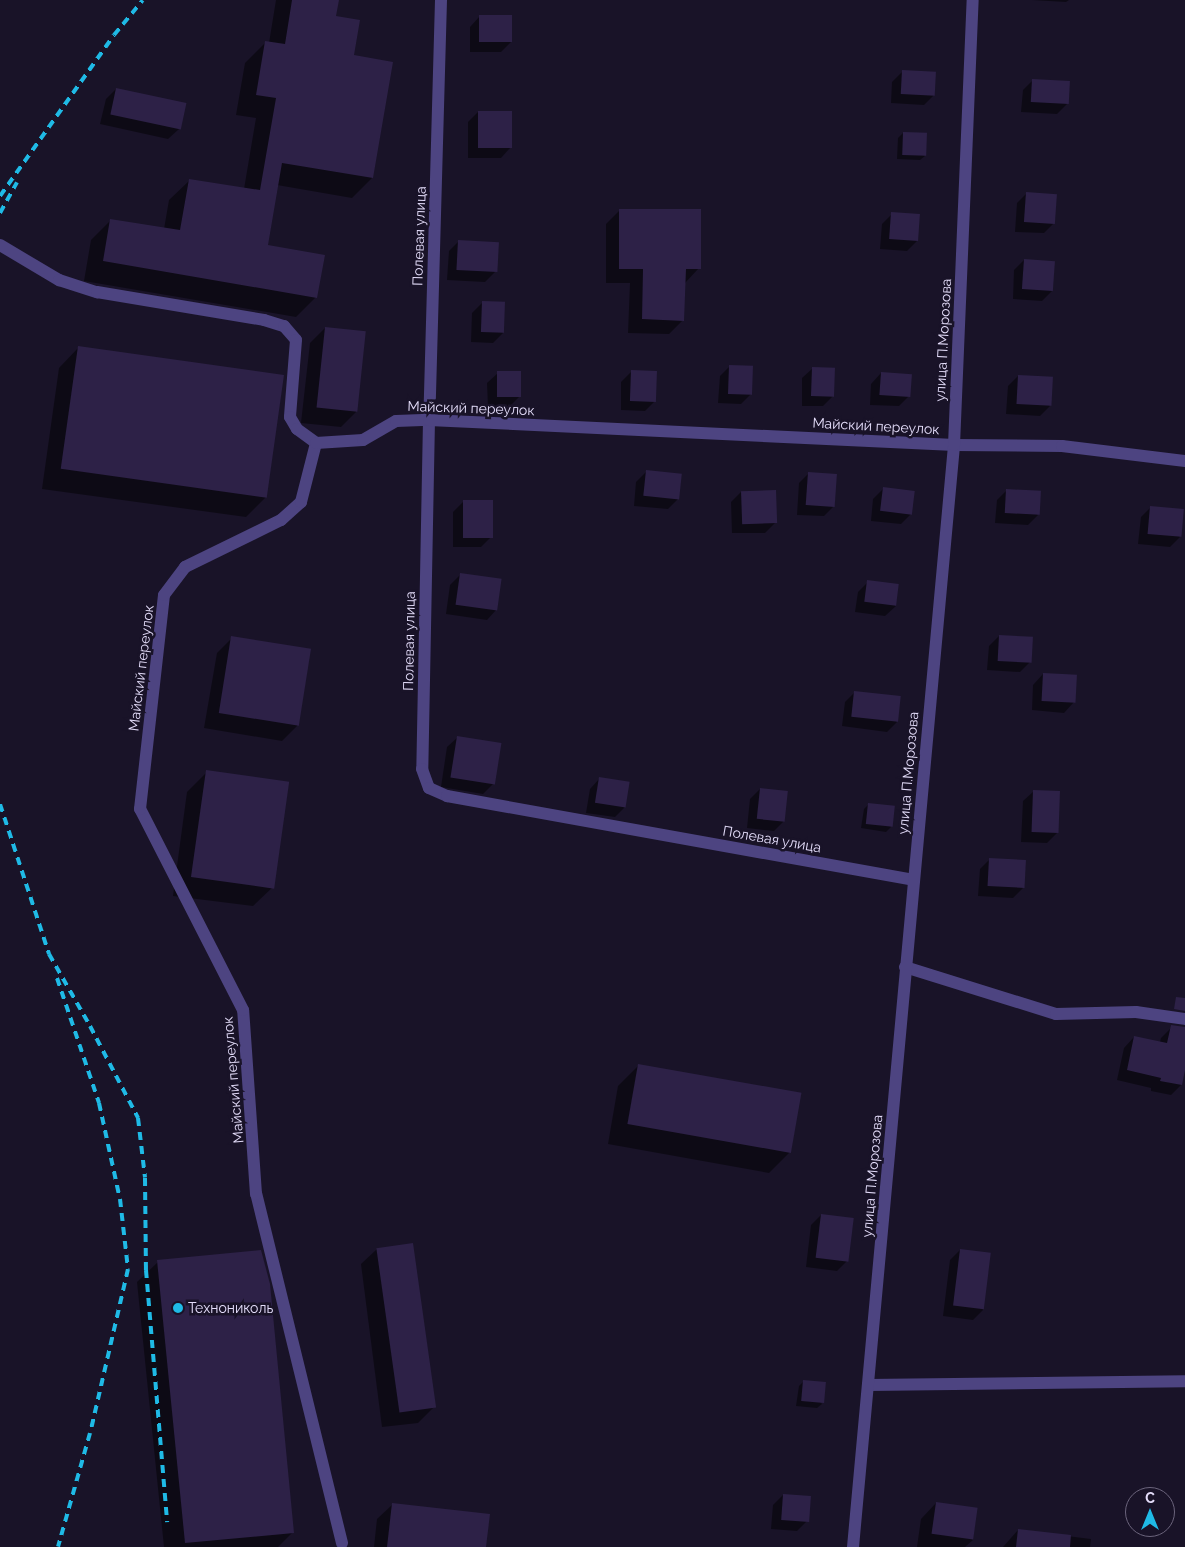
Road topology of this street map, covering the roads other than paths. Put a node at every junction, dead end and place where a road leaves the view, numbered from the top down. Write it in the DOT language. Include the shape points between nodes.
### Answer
graph roads {
  1 [pos="441,0"];
  2 [pos="974,0"];
  3 [pos="0,246"];
  4 [pos="428,420"];
  5 [pos="316,443"];
  6 [pos="954,445"];
  7 [pos="1185,461"];
  8 [pos="913,880"];
  9 [pos="906,967"];
  10 [pos="1185,1019"];
  11 [pos="1185,1381"];
  12 [pos="868,1386"];
  13 [pos="342,1544"];
  14 [pos="853,1547"];
  1 -- 4 [label="street, Полевая улица"];
  2 -- 6 [label="street, улица П.Морозова"];
  3 -- 5 [label="street" via="59,280 97,292 284,326 296,340 290,417 297,429"];
  4 -- 5 [label="street, Майский переулок" via="396,421 363,440"];
  4 -- 6 [label="street, Майский переулок"];
  4 -- 8 [label="street, Полевая улица" via="422,769 429,788 447,796"];
  5 -- 13 [label="street, Майский переулок" via="301,502 281,520 185,566 164,595 140,809 243,1010 256,1194"];
  6 -- 7 [label="street, Майский переулок" via="1062,446"];
  6 -- 8 [label="street, улица П.Морозова"];
  8 -- 9 [label="street, улица П.Морозова"];
  9 -- 10 [label="street" via="1056,1014 1136,1012"];
  9 -- 12 [label="street, улица П.Морозова"];
  11 -- 12 [label="street"];
  12 -- 14 [label="street, улица П.Морозова"];
}
